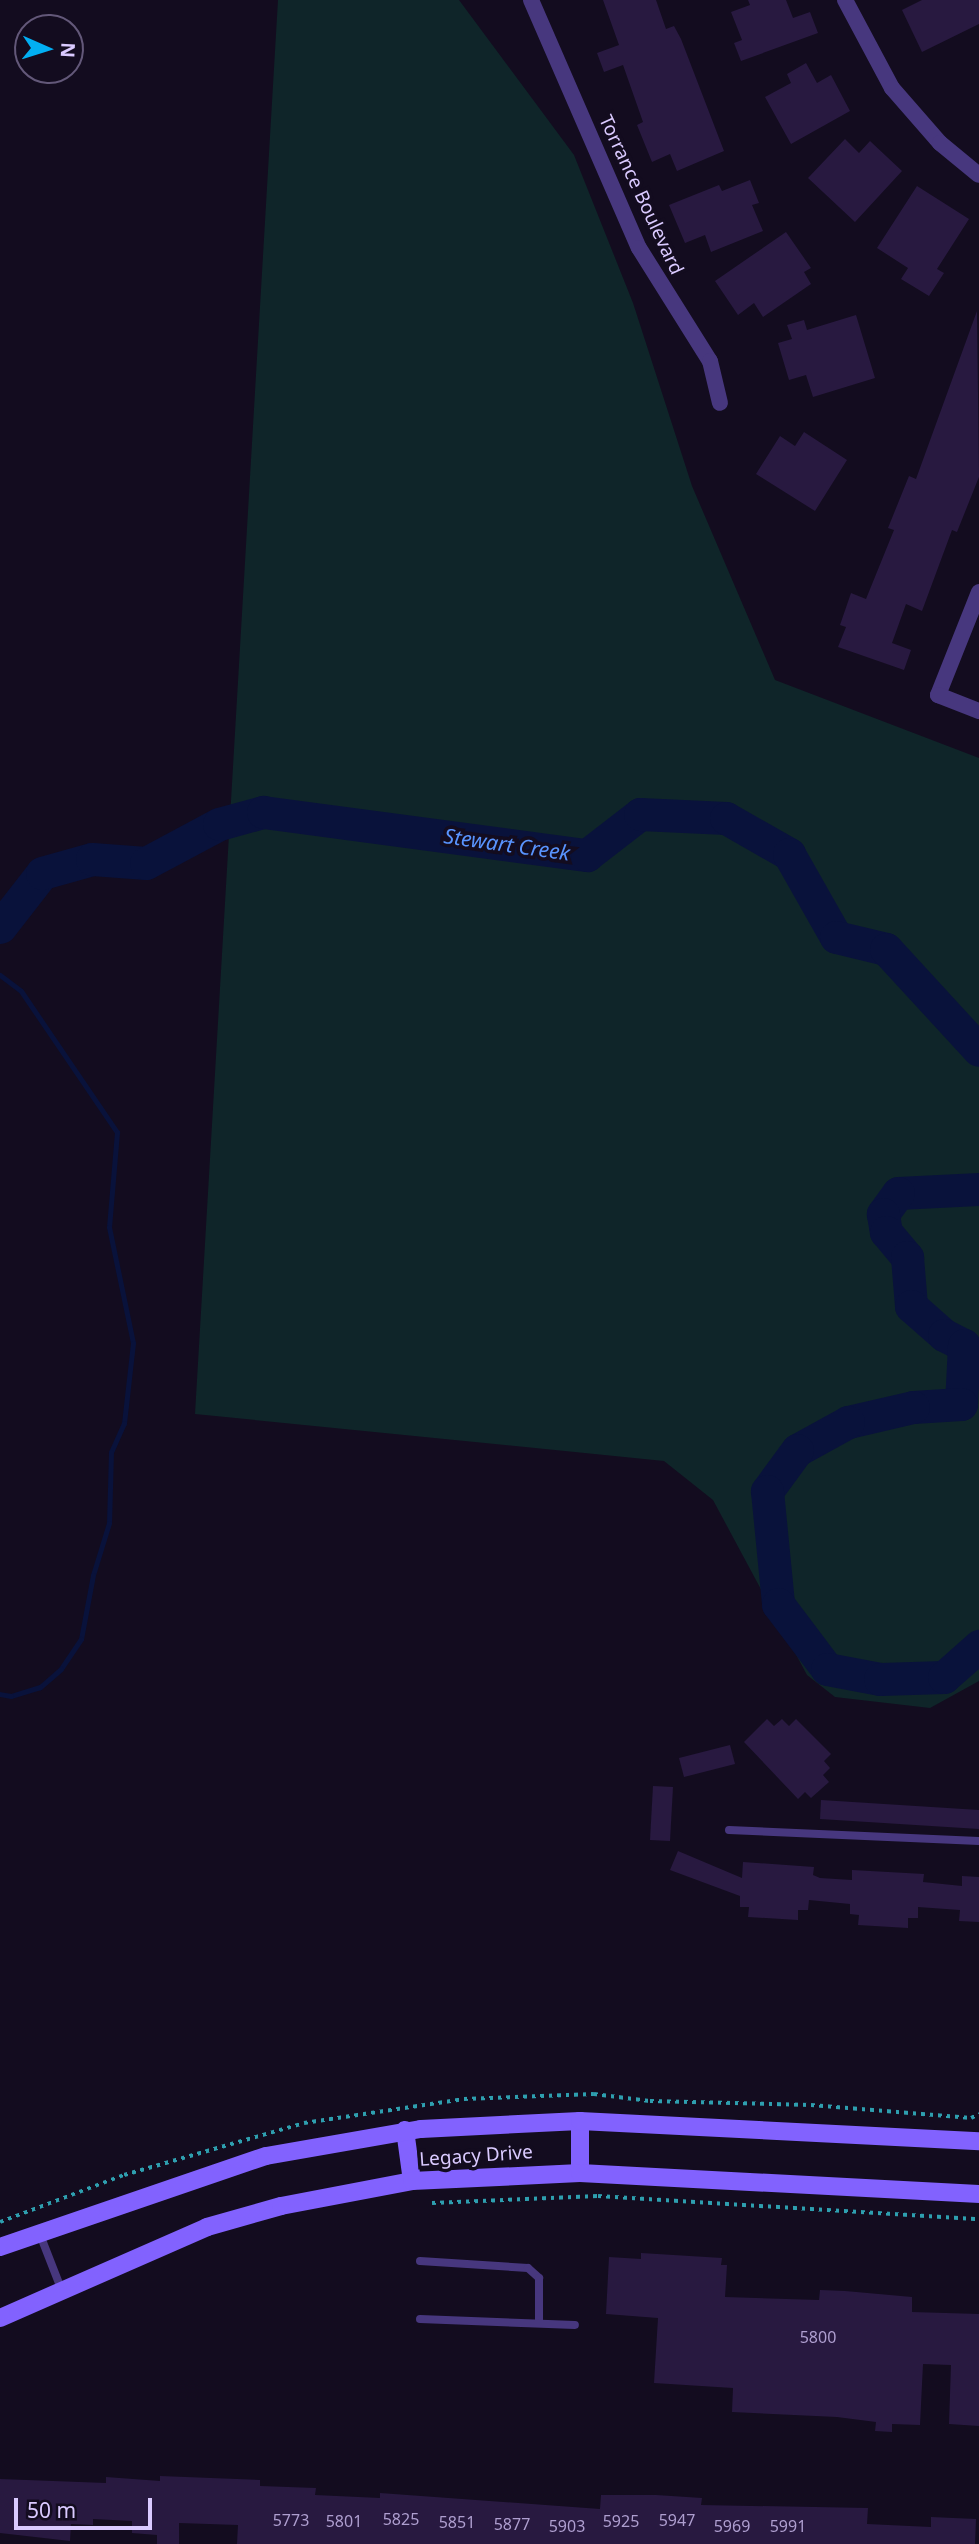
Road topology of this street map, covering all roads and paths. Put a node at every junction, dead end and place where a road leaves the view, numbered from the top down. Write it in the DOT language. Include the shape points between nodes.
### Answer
graph roads {
  1 [pos="531,0"];
  2 [pos="845,0"];
  3 [pos="979,175"];
  4 [pos="720,403"];
  5 [pos="979,592"];
  6 [pos="979,712"];
  7 [pos="729,1830"];
  8 [pos="979,1841"];
  9 [pos="580,2120"];
  10 [pos="405,2130"];
  11 [pos="979,2141"];
  12 [pos="580,2172"];
  13 [pos="412,2181"];
  14 [pos="979,2194"];
  15 [pos="432,2203"];
  16 [pos="979,2219"];
  17 [pos="39,2232"];
  18 [pos="0,2247"];
  19 [pos="420,2261"];
  20 [pos="62,2291"];
  21 [pos="0,2318"];
  22 [pos="420,2319"];
  23 [pos="539,2323"];
  24 [pos="575,2325"];
  1 -- 4 [label="street, Torrance Boulevard" via="642,255 710,361"];
  2 -- 3 [label="street" via="892,88 931,134"];
  5 -- 6 [label="street" via="937,695"];
  7 -- 8 [label="lane"];
  9 -- 10 [label="main road, Legacy Drive"];
  9 -- 11 [label="main road, Legacy Drive"];
  9 -- 12 [label="main road"];
  10 -- 13 [label="main road"];
  10 -- 17 [label="main road, Legacy Drive" via="266,2156"];
  12 -- 13 [label="main road, Legacy Drive"];
  12 -- 14 [label="main road, Legacy Drive"];
  13 -- 20 [label="main road, Legacy Drive" via="293,2203 207,2227"];
  15 -- 16 [label="path" via="598,2196"];
  17 -- 18 [label="main road, Legacy Drive"];
  17 -- 20 [label="lane"];
  19 -- 23 [label="lane" via="528,2268 538,2278"];
  20 -- 21 [label="main road, Legacy Drive"];
  22 -- 23 [label="lane"];
  23 -- 24 [label="lane"];
}
